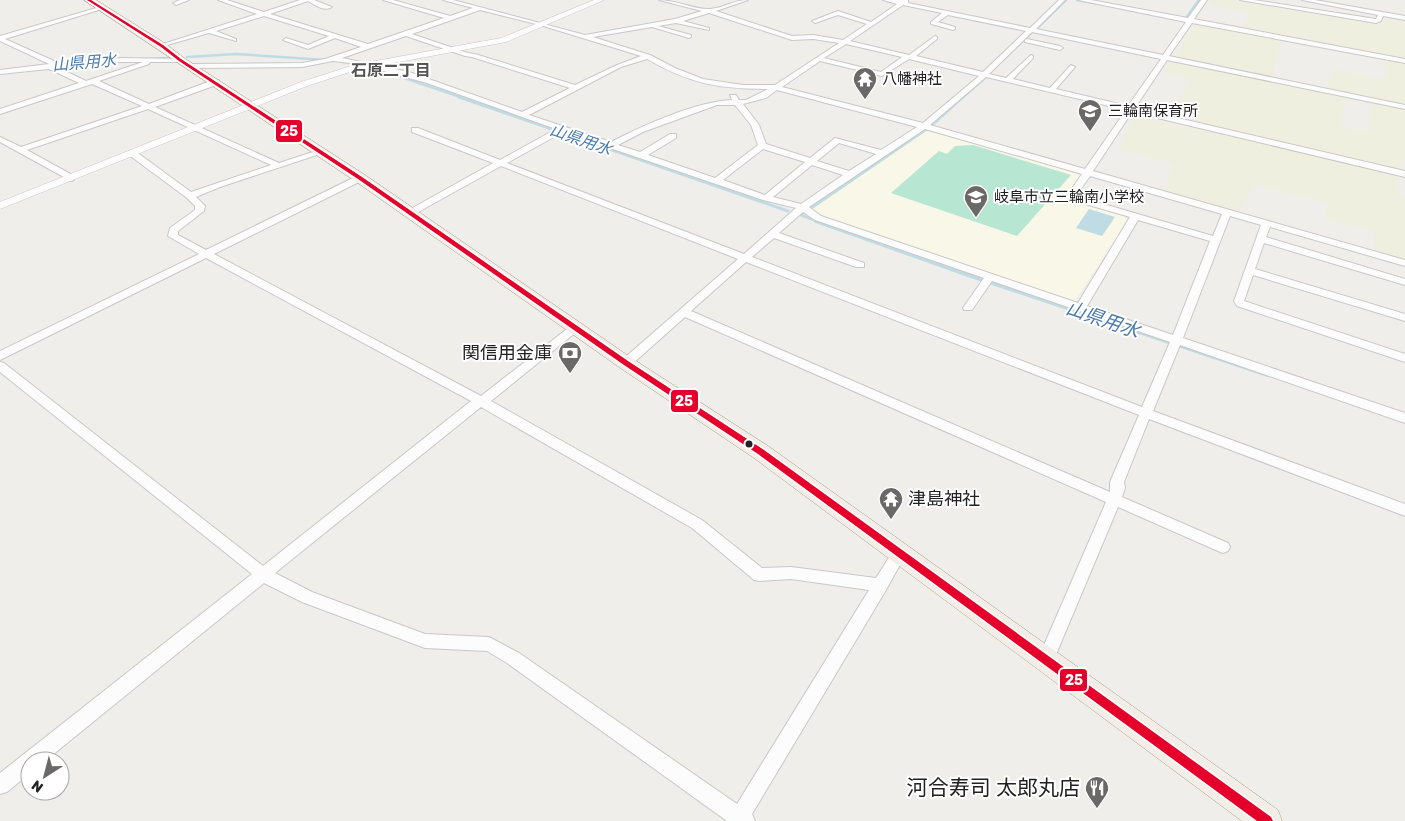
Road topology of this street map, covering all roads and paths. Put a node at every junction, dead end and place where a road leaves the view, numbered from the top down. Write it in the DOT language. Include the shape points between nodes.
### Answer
graph roads {
  1 [pos="186,0"];
  2 [pos="222,0"];
  3 [pos="302,0"];
  4 [pos="386,0"];
  5 [pos="446,0"];
  6 [pos="600,0"];
  7 [pos="662,0"];
  8 [pos="745,0"];
  9 [pos="886,0"];
  10 [pos="1062,0"];
  11 [pos="1081,0"];
  12 [pos="1204,0"];
  13 [pos="1243,0"];
  14 [pos="1305,0"];
  15 [pos="905,2"];
  16 [pos="98,3"];
  17 [pos="176,3"];
  18 [pos="329,6"];
  19 [pos="480,8"];
  20 [pos="710,11"];
  21 [pos="947,12"];
  22 [pos="264,14"];
  23 [pos="1381,14"];
  24 [pos="449,18"];
  25 [pos="1405,18"];
  26 [pos="1190,20"];
  27 [pos="676,21"];
  28 [pos="815,21"];
  29 [pos="542,24"];
  30 [pos="872,24"];
  31 [pos="651,26"];
  32 [pos="708,28"];
  33 [pos="953,28"];
  34 [pos="1031,30"];
  35 [pos="210,31"];
  36 [pos="407,34"];
  37 [pos="1053,34"];
  38 [pos="335,36"];
  39 [pos="689,36"];
  40 [pos="583,37"];
  41 [pos="0,38"];
  42 [pos="935,38"];
  43 [pos="234,40"];
  44 [pos="286,40"];
  45 [pos="1027,41"];
  46 [pos="846,42"];
  47 [pos="1043,45"];
  48 [pos="369,47"];
  49 [pos="1060,48"];
  50 [pos="452,50"];
  51 [pos="648,56"];
  52 [pos="909,57"];
  53 [pos="1031,57"];
  54 [pos="1164,57"];
  55 [pos="169,58"];
  56 [pos="819,59"];
  57 [pos="330,60"];
  58 [pos="1405,61"];
  59 [pos="52,64"];
  60 [pos="374,64"];
  61 [pos="1071,67"];
  62 [pos="0,70"];
  63 [pos="984,75"];
  64 [pos="1008,80"];
  65 [pos="89,82"];
  66 [pos="216,82"];
  67 [pos="712,84"];
  68 [pos="578,88"];
  69 [pos="775,88"];
  70 [pos="1051,91"];
  71 [pos="737,102"];
  72 [pos="251,105"];
  73 [pos="148,107"];
  74 [pos="1405,107"];
  75 [pos="1130,109"];
  76 [pos="0,112"];
  77 [pos="522,115"];
  78 [pos="924,126"];
  79 [pos="196,128"];
  80 [pos="415,130"];
  81 [pos="560,130"];
  82 [pos="674,136"];
  83 [pos="0,139"];
  84 [pos="612,145"];
  85 [pos="762,146"];
  86 [pos="20,150"];
  87 [pos="322,152"];
  88 [pos="132,153"];
  89 [pos="882,153"];
  90 [pos="642,155"];
  91 [pos="811,161"];
  92 [pos="500,164"];
  93 [pos="280,166"];
  94 [pos="1089,173"];
  95 [pos="850,174"];
  96 [pos="1405,174"];
  97 [pos="71,178"];
  98 [pos="360,178"];
  99 [pos="716,181"];
  100 [pos="190,196"];
  101 [pos="766,198"];
  102 [pos="0,206"];
  103 [pos="803,207"];
  104 [pos="1228,212"];
  105 [pos="410,213"];
  106 [pos="1136,216"];
  107 [pos="1266,224"];
  108 [pos="772,234"];
  109 [pos="1261,239"];
  110 [pos="1216,240"];
  111 [pos="207,254"];
  112 [pos="745,257"];
  113 [pos="1405,263"];
  114 [pos="860,266"];
  115 [pos="1250,271"];
  116 [pos="990,277"];
  117 [pos="1405,282"];
  118 [pos="968,308"];
  119 [pos="1080,308"];
  120 [pos="684,312"];
  121 [pos="1405,318"];
  122 [pos="576,327"];
  123 [pos="1175,344"];
  124 [pos="0,356"];
  125 [pos="1405,358"];
  126 [pos="626,363"];
  127 [pos="0,366"];
  128 [pos="482,402"];
  129 [pos="1145,413"];
  130 [pos="1405,418"];
  131 [pos="1114,500"];
  132 [pos="1405,510"];
  133 [pos="1223,547"];
  134 [pos="900,552"];
  135 [pos="264,575"];
  136 [pos="881,585"];
  137 [pos="1046,659"];
  138 [pos="43,751"];
  139 [pos="20,769"];
  140 [pos="0,785"];
  141 [pos="741,819"];
  142 [pos="1267,821"];
  1 -- 17 [label="street"];
  2 -- 22 [label="street"];
  3 -- 18 [label="street"];
  3 -- 22 [label="street"];
  4 -- 24 [label="street"];
  5 -- 19 [label="street"];
  6 -- 29 [label="street"];
  7 -- 20 [label="street"];
  8 -- 20 [label="street"];
  9 -- 15 [label="street"];
  10 -- 34 [label="street"];
  11 -- 26 [label="street"];
  12 -- 26 [label="street"];
  13 -- 23 [label="street" via="1376,20"];
  14 -- 23 [label="street"];
  15 -- 21 [label="street"];
  15 -- 30 [label="street"];
  16 -- 41 [label="street"];
  16 -- 55 [label="main road"];
  19 -- 24 [label="street"];
  19 -- 29 [label="street"];
  20 -- 27 [label="street"];
  20 -- 46 [label="street" via="792,38"];
  21 -- 33 [label="street" via="933,23"];
  21 -- 34 [label="street"];
  22 -- 35 [label="street"];
  22 -- 38 [label="street"];
  23 -- 25 [label="street"];
  24 -- 36 [label="street"];
  26 -- 54 [label="street"];
  26 -- 58 [label="street"];
  27 -- 31 [label="street"];
  27 -- 32 [label="street"];
  28 -- 30 [label="street" via="838,13"];
  29 -- 40 [label="street"];
  29 -- 50 [label="street" via="502,40"];
  30 -- 46 [label="street"];
  31 -- 39 [label="street"];
  31 -- 40 [label="street"];
  34 -- 37 [label="street"];
  34 -- 63 [label="street"];
  35 -- 43 [label="street"];
  35 -- 55 [label="street"];
  36 -- 48 [label="street"];
  36 -- 50 [label="street"];
  37 -- 47 [label="street"];
  37 -- 54 [label="street"];
  38 -- 44 [label="street" via="308,47"];
  38 -- 48 [label="street"];
  40 -- 51 [label="street"];
  41 -- 59 [label="street"];
  42 -- 52 [label="street"];
  45 -- 47 [label="street"];
  46 -- 52 [label="street"];
  46 -- 56 [label="street"];
  47 -- 49 [label="street"];
  48 -- 57 [label="street"];
  50 -- 60 [label="street"];
  50 -- 68 [label="street"];
  51 -- 67 [label="street" via="672,70"];
  51 -- 68 [label="street" via="620,66"];
  52 -- 56 [label="street" via="882,74"];
  52 -- 63 [label="street"];
  53 -- 64 [label="street"];
  54 -- 74 [label="street"];
  54 -- 75 [label="street"];
  55 -- 57 [label="street" via="302,65"];
  55 -- 59 [label="street"];
  55 -- 59 [label="street" via="122,56"];
  55 -- 65 [label="street"];
  55 -- 66 [label="main road"];
  56 -- 69 [label="street"];
  57 -- 60 [label="street"];
  59 -- 62 [label="street"];
  59 -- 65 [label="street"];
  60 -- 72 [label="street" via="323,78"];
  60 -- 77 [label="street"];
  61 -- 70 [label="street"];
  63 -- 64 [label="street"];
  63 -- 78 [label="street"];
  64 -- 70 [label="street"];
  65 -- 73 [label="street"];
  65 -- 76 [label="street"];
  66 -- 72 [label="main road"];
  66 -- 73 [label="street"];
  67 -- 69 [label="street"];
  67 -- 71 [label="street" via="728,92"];
  68 -- 77 [label="street"];
  69 -- 71 [label="street" via="747,102"];
  69 -- 78 [label="street"];
  70 -- 75 [label="street"];
  71 -- 84 [label="street" via="716,103 640,130"];
  71 -- 85 [label="street" via="755,125"];
  72 -- 79 [label="street"];
  72 -- 87 [label="main road"];
  73 -- 79 [label="street"];
  73 -- 86 [label="street"];
  75 -- 94 [label="street"];
  75 -- 96 [label="street"];
  77 -- 81 [label="street"];
  78 -- 89 [label="street"];
  78 -- 94 [label="street"];
  79 -- 88 [label="street"];
  79 -- 93 [label="street"];
  80 -- 92 [label="street"];
  81 -- 84 [label="street"];
  81 -- 92 [label="street"];
  82 -- 90 [label="street"];
  83 -- 86 [label="street"];
  84 -- 90 [label="street"];
  85 -- 91 [label="street"];
  85 -- 99 [label="street"];
  86 -- 97 [label="street"];
  87 -- 93 [label="street"];
  87 -- 98 [label="main road"];
  88 -- 97 [label="street"];
  88 -- 100 [label="street"];
  89 -- 91 [label="street" via="838,140"];
  89 -- 95 [label="street"];
  90 -- 99 [label="street"];
  91 -- 95 [label="street"];
  91 -- 101 [label="street"];
  92 -- 105 [label="street"];
  92 -- 112 [label="street"];
  93 -- 100 [label="street"];
  94 -- 104 [label="street"];
  94 -- 106 [label="street" via="1071,197"];
  95 -- 103 [label="street"];
  97 -- 102 [label="street"];
  98 -- 105 [label="main road"];
  98 -- 111 [label="street"];
  99 -- 101 [label="street"];
  100 -- 111 [label="street" via="200,206 199,211 173,230 173,236"];
  101 -- 103 [label="street"];
  103 -- 108 [label="street"];
  103 -- 116 [label="street" via="818,218"];
  104 -- 107 [label="street"];
  104 -- 110 [label="street"];
  105 -- 122 [label="main road"];
  106 -- 110 [label="street"];
  106 -- 119 [label="street"];
  107 -- 109 [label="street"];
  107 -- 113 [label="street"];
  108 -- 112 [label="street"];
  108 -- 114 [label="street"];
  109 -- 115 [label="street"];
  109 -- 117 [label="street"];
  110 -- 123 [label="street"];
  111 -- 124 [label="street"];
  111 -- 128 [label="street"];
  112 -- 120 [label="street"];
  112 -- 129 [label="street"];
  115 -- 121 [label="street"];
  115 -- 125 [label="street" via="1239,301 1241,304"];
  116 -- 118 [label="street"];
  116 -- 119 [label="street"];
  119 -- 123 [label="street"];
  120 -- 126 [label="street"];
  120 -- 131 [label="street"];
  122 -- 126 [label="main road"];
  122 -- 128 [label="street"];
  123 -- 129 [label="street"];
  123 -- 130 [label="street"];
  126 -- 134 [label="main road" via="761,452"];
  127 -- 135 [label="street"];
  128 -- 135 [label="street" via="474,405"];
  128 -- 136 [label="street" via="697,524 759,575 791,573"];
  129 -- 131 [label="street" via="1117,482"];
  129 -- 132 [label="street"];
  131 -- 133 [label="street"];
  131 -- 137 [label="street"];
  134 -- 136 [label="street"];
  134 -- 137 [label="main road"];
  135 -- 138 [label="street"];
  135 -- 141 [label="street" via="307,597 425,641 489,644"];
  136 -- 141 [label="street"];
  137 -- 142 [label="main road"];
  139 -- 140 [label="street"];
}
